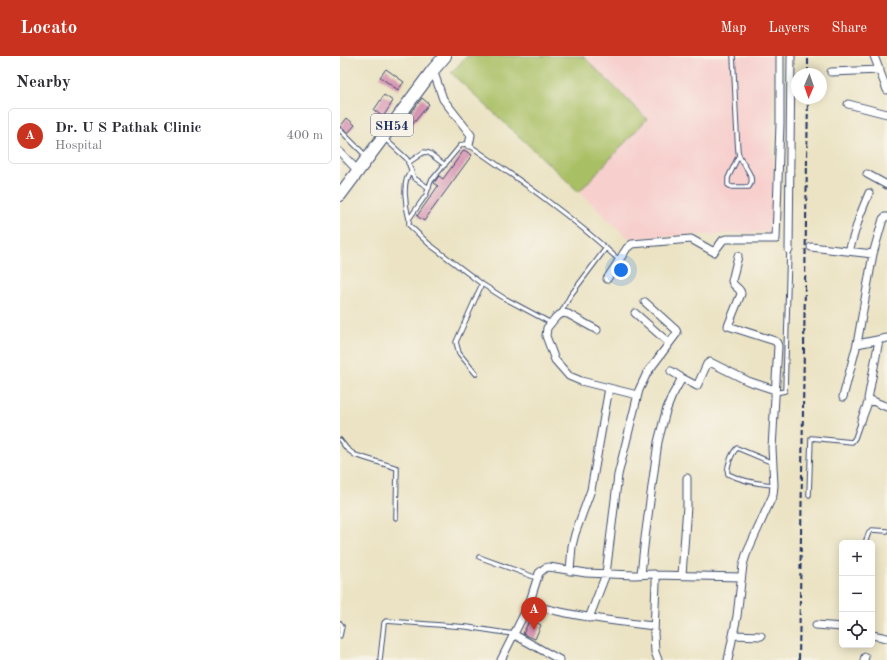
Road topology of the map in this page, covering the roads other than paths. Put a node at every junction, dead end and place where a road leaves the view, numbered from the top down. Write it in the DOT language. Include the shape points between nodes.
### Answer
graph roads {
  1 [pos="445,56"];
  2 [pos="733,56"];
  3 [pos="780,56"];
  4 [pos="790,56"];
  5 [pos="874,56"];
  6 [pos="433,70"];
  7 [pos="880,70"];
  8 [pos="831,72"];
  9 [pos="887,90"];
  10 [pos="848,104"];
  11 [pos="887,114"];
  12 [pos="340,130"];
  13 [pos="383,138"];
  14 [pos="469,145"];
  15 [pos="340,152"];
  16 [pos="739,154"];
  17 [pos="368,158"];
  18 [pos="408,163"];
  19 [pos="445,165"];
  20 [pos="358,171"];
  21 [pos="411,172"];
  22 [pos="867,174"];
  23 [pos="887,185"];
  24 [pos="429,188"];
  25 [pos="869,193"];
  26 [pos="340,195"];
  27 [pos="887,217"];
  28 [pos="409,219"];
  29 [pos="811,247"];
  30 [pos="606,248"];
  31 [pos="789,250"];
  32 [pos="849,251"];
  33 [pos="873,254"];
  34 [pos="738,256"];
  35 [pos="619,260"];
  36 [pos="607,279"];
  37 [pos="482,284"];
  38 [pos="645,302"];
  39 [pos="635,313"];
  40 [pos="560,314"];
  41 [pos="551,323"];
  42 [pos="597,330"];
  43 [pos="887,338"];
  44 [pos="879,340"];
  45 [pos="669,343"];
  46 [pos="857,344"];
  47 [pos="671,371"];
  48 [pos="476,374"];
  49 [pos="682,378"];
  50 [pos="609,388"];
  51 [pos="775,392"];
  52 [pos="637,395"];
  53 [pos="843,397"];
  54 [pos="869,400"];
  55 [pos="887,407"];
  56 [pos="861,421"];
  57 [pos="340,440"];
  58 [pos="773,463"];
  59 [pos="687,478"];
  60 [pos="774,485"];
  61 [pos="810,495"];
  62 [pos="396,518"];
  63 [pos="887,531"];
  64 [pos="866,540"];
  65 [pos="479,557"];
  66 [pos="570,571"];
  67 [pos="606,574"];
  68 [pos="641,574"];
  69 [pos="655,575"];
  70 [pos="682,575"];
  71 [pos="740,577"];
  72 [pos="537,578"];
  73 [pos="529,604"];
  74 [pos="589,618"];
  75 [pos="340,623"];
  76 [pos="816,625"];
  77 [pos="654,626"];
  78 [pos="839,627"];
  79 [pos="513,634"];
  80 [pos="340,636"];
  81 [pos="733,636"];
  82 [pos="761,636"];
  83 [pos="875,636"];
  84 [pos="887,638"];
  85 [pos="380,660"];
  86 [pos="501,660"];
  87 [pos="560,660"];
  88 [pos="658,660"];
  89 [pos="728,660"];
  1 -- 6 [label="main road, SH54"];
  2 -- 16 [label="lane"];
  3 -- 35 [label="street" via="776,239 726,239 714,252 691,239 635,244 627,248"];
  4 -- 31 [label="street"];
  5 -- 7 [label="street"];
  6 -- 13 [label="main road, SH54"];
  6 -- 14 [label="street" via="443,99 471,135"];
  7 -- 8 [label="street"];
  7 -- 9 [label="street"];
  10 -- 11 [label="street"];
  12 -- 17 [label="lane"];
  13 -- 17 [label="main road, SH54"];
  13 -- 18 [label="lane"];
  14 -- 19 [label="lane" via="461,146"];
  14 -- 30 [label="lane" via="582,226"];
  15 -- 20 [label="street"];
  16 -- 16 [label="lane" via="728,178 727,183 732,188 746,188 752,179"];
  17 -- 20 [label="main road, SH54"];
  18 -- 19 [label="lane" via="424,152"];
  18 -- 21 [label="lane"];
  19 -- 24 [label="lane" via="431,181"];
  20 -- 26 [label="main road, SH54"];
  21 -- 24 [label="lane" via="416,180"];
  21 -- 28 [label="lane" via="406,182"];
  22 -- 23 [label="street"];
  24 -- 28 [label="lane"];
  25 -- 32 [label="street"];
  27 -- 33 [label="street" via="883,219"];
  28 -- 37 [label="lane" via="409,225 424,239"];
  29 -- 32 [label="street"];
  30 -- 35 [label="lane"];
  30 -- 40 [label="lane" via="570,296"];
  31 -- 51 [label="lane" via="785,391"];
  32 -- 33 [label="street"];
  33 -- 46 [label="street"];
  34 -- 51 [label="street" via="732,281 741,294 728,326 777,343"];
  35 -- 36 [label="street"];
  37 -- 41 [label="lane"];
  37 -- 48 [label="lane" via="456,342 459,353"];
  38 -- 45 [label="street" via="676,330 677,334"];
  39 -- 45 [label="street"];
  40 -- 41 [label="street"];
  40 -- 42 [label="street" via="568,314"];
  41 -- 50 [label="street" via="546,331 546,338 555,360 565,372 575,379"];
  43 -- 44 [label="street"];
  44 -- 46 [label="street"];
  44 -- 54 [label="street"];
  45 -- 52 [label="street" via="647,373"];
  46 -- 53 [label="street"];
  47 -- 49 [label="street"];
  49 -- 51 [label="street" via="697,386 706,364 710,362"];
  49 -- 68 [label="street" via="666,411 658,442"];
  50 -- 52 [label="street"];
  50 -- 66 [label="street" via="591,490 575,534"];
  51 -- 58 [label="street"];
  52 -- 67 [label="street" via="618,475"];
  54 -- 55 [label="street"];
  54 -- 56 [label="street"];
  56 -- 61 [label="lane" via="852,442 811,438"];
  57 -- 62 [label="lane" via="355,454 397,468"];
  58 -- 60 [label="street"];
  58 -- 60 [label="lane" via="737,448 727,471 736,478"];
  59 -- 70 [label="street"];
  60 -- 71 [label="street" via="772,499 746,555"];
  63 -- 64 [label="lane" via="872,530"];
  65 -- 72 [label="lane"];
  66 -- 67 [label="street"];
  66 -- 72 [label="street" via="549,567 542,570"];
  67 -- 68 [label="street"];
  67 -- 74 [label="street"];
  68 -- 69 [label="street"];
  69 -- 70 [label="street"];
  69 -- 77 [label="street"];
  70 -- 71 [label="street"];
  71 -- 81 [label="street"];
  72 -- 73 [label="street"];
  73 -- 74 [label="street"];
  73 -- 79 [label="street"];
  74 -- 77 [label="street"];
  75 -- 80 [label="lane"];
  76 -- 78 [label="street"];
  77 -- 88 [label="street"];
  79 -- 85 [label="lane" via="467,627 386,621"];
  79 -- 86 [label="street"];
  79 -- 87 [label="street"];
  81 -- 82 [label="street"];
  81 -- 89 [label="street"];
  83 -- 84 [label="street"];
}
